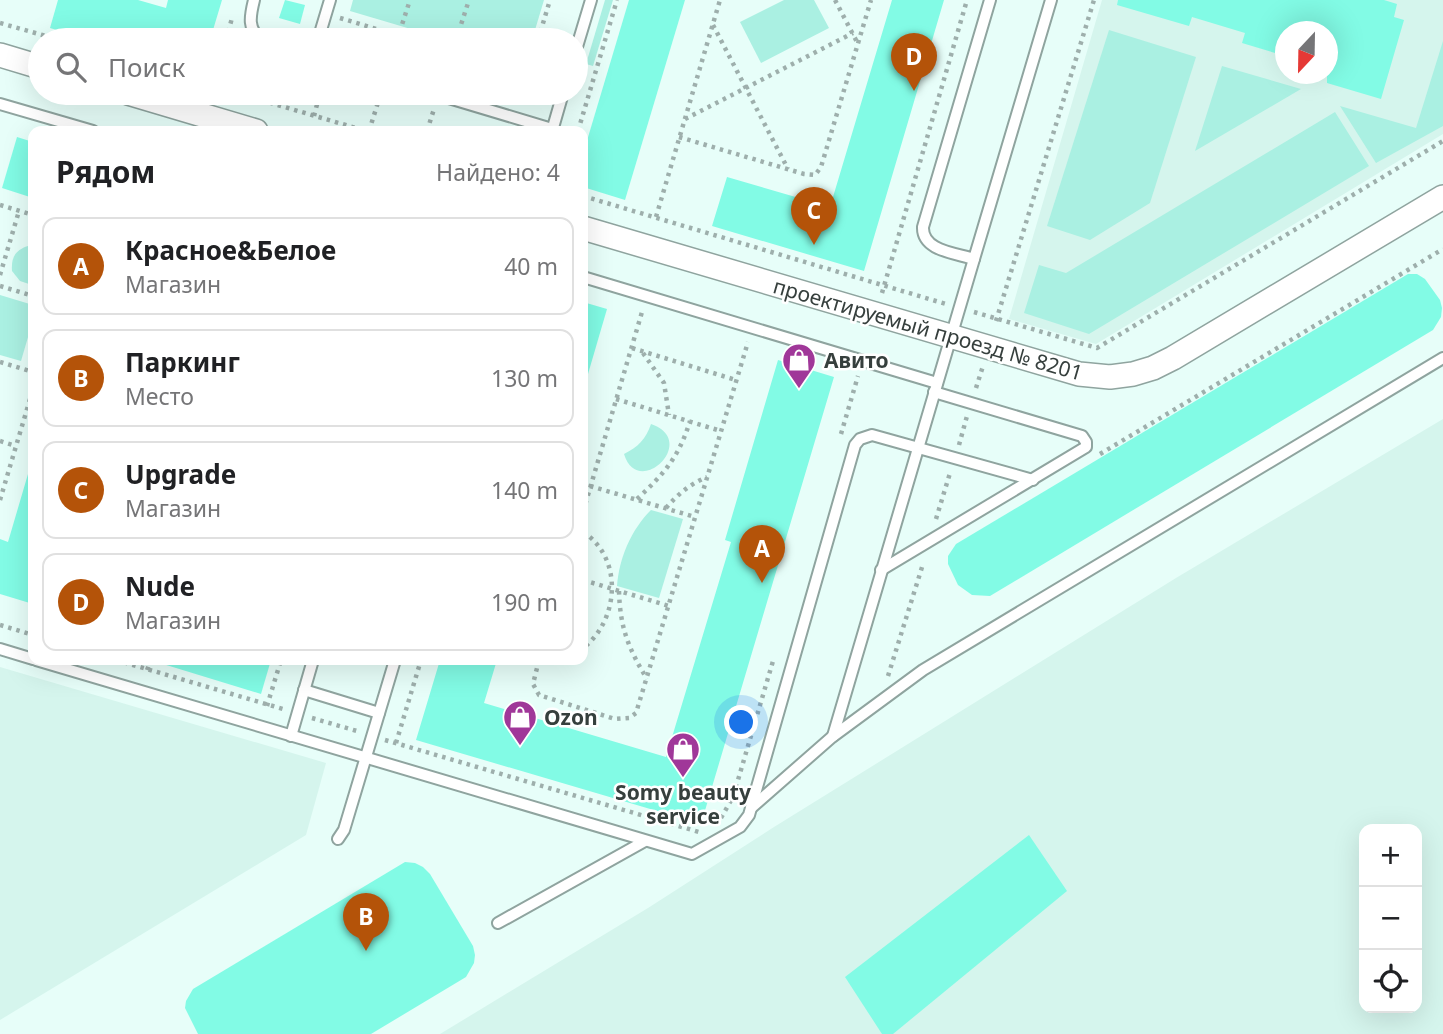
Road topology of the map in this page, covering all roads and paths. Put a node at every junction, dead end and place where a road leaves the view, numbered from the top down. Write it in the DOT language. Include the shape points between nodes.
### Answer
graph roads {
  1 [pos="254,0"];
  2 [pos="330,0"];
  3 [pos="410,0"];
  4 [pos="468,0"];
  5 [pos="550,0"];
  6 [pos="591,0"];
  7 [pos="617,0"];
  8 [pos="720,0"];
  9 [pos="835,0"];
  10 [pos="871,0"];
  11 [pos="967,0"];
  12 [pos="990,0"];
  13 [pos="1051,0"];
  14 [pos="326,14"];
  15 [pos="0,23"];
  16 [pos="713,24"];
  17 [pos="251,28"];
  18 [pos="322,28"];
  19 [pos="368,28"];
  20 [pos="401,28"];
  21 [pos="460,28"];
  22 [pos="542,28"];
  23 [pos="583,28"];
  24 [pos="28,31"];
  25 [pos="853,33"];
  26 [pos="858,43"];
  27 [pos="0,55"];
  28 [pos="28,63"];
  29 [pos="746,88"];
  30 [pos="590,93"];
  31 [pos="588,99"];
  32 [pos="0,104"];
  33 [pos="161,105"];
  34 [pos="277,105"];
  35 [pos="317,105"];
  36 [pos="377,105"];
  37 [pos="471,105"];
  38 [pos="559,105"];
  39 [pos="586,105"];
  40 [pos="314,116"];
  41 [pos="684,120"];
  42 [pos="215,125"];
  43 [pos="76,126"];
  44 [pos="349,126"];
  45 [pos="369,126"];
  46 [pos="539,126"];
  47 [pos="553,126"];
  48 [pos="580,126"];
  49 [pos="679,137"];
  50 [pos="1443,141"];
  51 [pos="788,169"];
  52 [pos="1443,197"];
  53 [pos="588,198"];
  54 [pos="0,205"];
  55 [pos="19,211"];
  56 [pos="28,214"];
  57 [pos="656,218"];
  58 [pos="588,229"];
  59 [pos="1443,249"];
  60 [pos="974,258"];
  61 [pos="0,275"];
  62 [pos="588,278"];
  63 [pos="0,286"];
  64 [pos="884,286"];
  65 [pos="28,294"];
  66 [pos="647,296"];
  67 [pos="959,308"];
  68 [pos="876,315"];
  69 [pos="752,327"];
  70 [pos="950,338"];
  71 [pos="632,348"];
  72 [pos="643,352"];
  73 [pos="1443,358"];
  74 [pos="863,360"];
  75 [pos="0,362"];
  76 [pos="28,370"];
  77 [pos="736,380"];
  78 [pos="936,387"];
  79 [pos="616,399"];
  80 [pos="28,406"];
  81 [pos="669,415"];
  82 [pos="690,421"];
  83 [pos="721,430"];
  84 [pos="839,440"];
  85 [pos="0,441"];
  86 [pos="16,446"];
  87 [pos="918,448"];
  88 [pos="1089,460"];
  89 [pos="707,477"];
  90 [pos="1033,481"];
  91 [pos="590,486"];
  92 [pos="588,493"];
  93 [pos="0,500"];
  94 [pos="636,500"];
  95 [pos="666,508"];
  96 [pos="695,517"];
  97 [pos="588,538"];
  98 [pos="881,570"];
  99 [pos="588,582"];
  100 [pos="616,590"];
  101 [pos="669,606"];
  102 [pos="0,625"];
  103 [pos="28,633"];
  104 [pos="588,644"];
  105 [pos="0,649"];
  106 [pos="776,651"];
  107 [pos="28,657"];
  108 [pos="61,665"];
  109 [pos="133,665"];
  110 [pos="280,665"];
  111 [pos="312,665"];
  112 [pos="393,665"];
  113 [pos="419,665"];
  114 [pos="538,665"];
  115 [pos="647,680"];
  116 [pos="304,691"];
  117 [pos="268,705"];
  118 [pos="379,713"];
  119 [pos="298,714"];
  120 [pos="261,727"];
  121 [pos="291,736"];
  122 [pos="372,736"];
  123 [pos="832,737"];
  124 [pos="396,743"];
  125 [pos="365,758"];
  126 [pos="751,808"];
  127 [pos="714,826"];
  128 [pos="707,829"];
  129 [pos="338,839"];
  130 [pos="645,841"];
  131 [pos="498,923"];
  1 -- 17 [label="lane"];
  2 -- 14 [label="lane"];
  3 -- 20 [label="path"];
  4 -- 21 [label="path"];
  5 -- 22 [label="path"];
  6 -- 23 [label="lane"];
  7 -- 30 [label="path"];
  8 -- 16 [label="path"];
  9 -- 25 [label="path"];
  10 -- 26 [label="path"];
  11 -- 64 [label="path"];
  12 -- 60 [label="lane" via="923,227 925,240 932,246"];
  13 -- 60 [label="lane"];
  14 -- 18 [label="lane"];
  14 -- 19 [label="path"];
  15 -- 24 [label="path"];
  16 -- 29 [label="path"];
  16 -- 41 [label="path"];
  25 -- 26 [label="path"];
  25 -- 29 [label="path"];
  26 -- 51 [label="path" via="819,172 810,176"];
  27 -- 28 [label="street"];
  29 -- 41 [label="path"];
  29 -- 51 [label="path"];
  30 -- 31 [label="path"];
  32 -- 43 [label="lane"];
  33 -- 42 [label="street"];
  34 -- 40 [label="path"];
  35 -- 40 [label="path"];
  36 -- 45 [label="path"];
  37 -- 46 [label="lane"];
  38 -- 47 [label="lane"];
  39 -- 48 [label="path"];
  40 -- 44 [label="path"];
  41 -- 49 [label="path"];
  49 -- 51 [label="path"];
  49 -- 57 [label="path"];
  50 -- 67 [label="path" via="1097,348"];
  52 -- 70 [label="street, проектируемый проезд № 8201" via="1194,347 1133,374 1079,374"];
  53 -- 57 [label="path"];
  54 -- 55 [label="path"];
  55 -- 56 [label="path"];
  55 -- 61 [label="path"];
  57 -- 64 [label="path"];
  58 -- 68 [label="street, проектируемый проезд № 8201"];
  59 -- 88 [label="path"];
  60 -- 67 [label="lane"];
  62 -- 66 [label="lane"];
  63 -- 65 [label="path"];
  64 -- 67 [label="path"];
  64 -- 68 [label="path"];
  66 -- 69 [label="lane"];
  66 -- 71 [label="path"];
  67 -- 70 [label="lane"];
  68 -- 70 [label="street, проектируемый проезд № 8201"];
  69 -- 74 [label="lane"];
  69 -- 77 [label="path"];
  70 -- 78 [label="lane"];
  71 -- 72 [label="path"];
  71 -- 79 [label="path"];
  72 -- 77 [label="path"];
  72 -- 81 [label="path" via="664,383"];
  73 -- 123 [label="lane" via="923,670"];
  74 -- 78 [label="lane"];
  74 -- 84 [label="path"];
  75 -- 76 [label="path"];
  77 -- 83 [label="path"];
  78 -- 87 [label="lane"];
  78 -- 90 [label="lane" via="1082,436 1086,442 1082,452"];
  79 -- 81 [label="path"];
  79 -- 91 [label="path"];
  80 -- 86 [label="path"];
  81 -- 82 [label="path"];
  82 -- 83 [label="path"];
  82 -- 94 [label="path" via="669,468"];
  83 -- 89 [label="path"];
  85 -- 86 [label="path"];
  86 -- 93 [label="path"];
  87 -- 90 [label="lane"];
  87 -- 98 [label="lane"];
  87 -- 126 [label="lane" via="872,435 855,445"];
  89 -- 95 [label="path" via="683,490"];
  89 -- 96 [label="path"];
  90 -- 98 [label="lane"];
  91 -- 92 [label="path"];
  91 -- 94 [label="path"];
  94 -- 95 [label="path"];
  95 -- 96 [label="path"];
  96 -- 101 [label="path"];
  97 -- 100 [label="path" via="603,554"];
  98 -- 123 [label="lane"];
  99 -- 100 [label="path"];
  100 -- 101 [label="path"];
  100 -- 104 [label="path" via="605,621"];
  100 -- 115 [label="path" via="620,619"];
  101 -- 115 [label="path"];
  102 -- 103 [label="path"];
  105 -- 107 [label="lane"];
  106 -- 127 [label="path" via="733,797"];
  108 -- 120 [label="lane"];
  109 -- 117 [label="path"];
  110 -- 117 [label="path"];
  111 -- 116 [label="lane"];
  112 -- 118 [label="lane"];
  113 -- 124 [label="path"];
  114 -- 115 [label="path" via="533,684 539,695 615,719 636,713"];
  116 -- 118 [label="lane"];
  116 -- 119 [label="lane"];
  117 -- 119 [label="path"];
  117 -- 120 [label="path"];
  118 -- 122 [label="lane"];
  119 -- 121 [label="lane"];
  119 -- 122 [label="path"];
  120 -- 121 [label="lane"];
  121 -- 125 [label="lane"];
  122 -- 124 [label="path"];
  122 -- 125 [label="lane"];
  123 -- 126 [label="lane"];
  124 -- 128 [label="path" via="689,830"];
  125 -- 129 [label="lane"];
  125 -- 130 [label="lane"];
  126 -- 130 [label="lane" via="740,827 695,853"];
  130 -- 131 [label="lane"];
}
